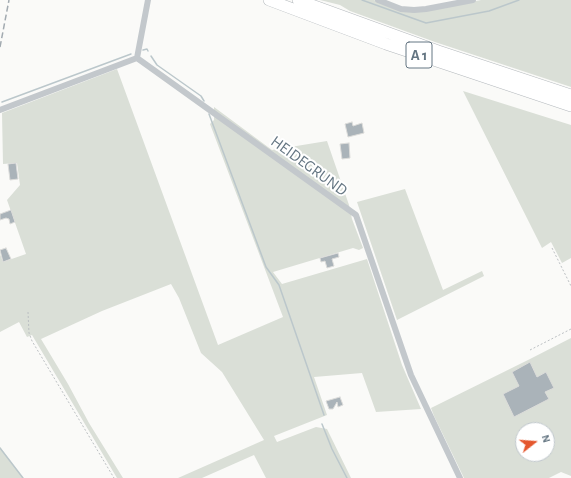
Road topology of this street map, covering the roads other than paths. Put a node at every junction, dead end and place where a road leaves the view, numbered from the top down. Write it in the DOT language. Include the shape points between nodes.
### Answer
graph roads {
  1 [pos="148,0"];
  2 [pos="269,0"];
  3 [pos="298,0"];
  4 [pos="378,0"];
  5 [pos="473,0"];
  6 [pos="136,58"];
  7 [pos="571,95"];
  8 [pos="571,106"];
  9 [pos="0,110"];
  10 [pos="460,478"];
  1 -- 6 [label="street"];
  2 -- 8 [label="highway, A 1" via="394,47"];
  3 -- 7 [label="highway, A 1" via="431,49"];
  4 -- 5 [label="street" via="414,10"];
  6 -- 9 [label="street"];
  6 -- 10 [label="street, HEIDEGRUND" via="356,215 411,375"];
}
